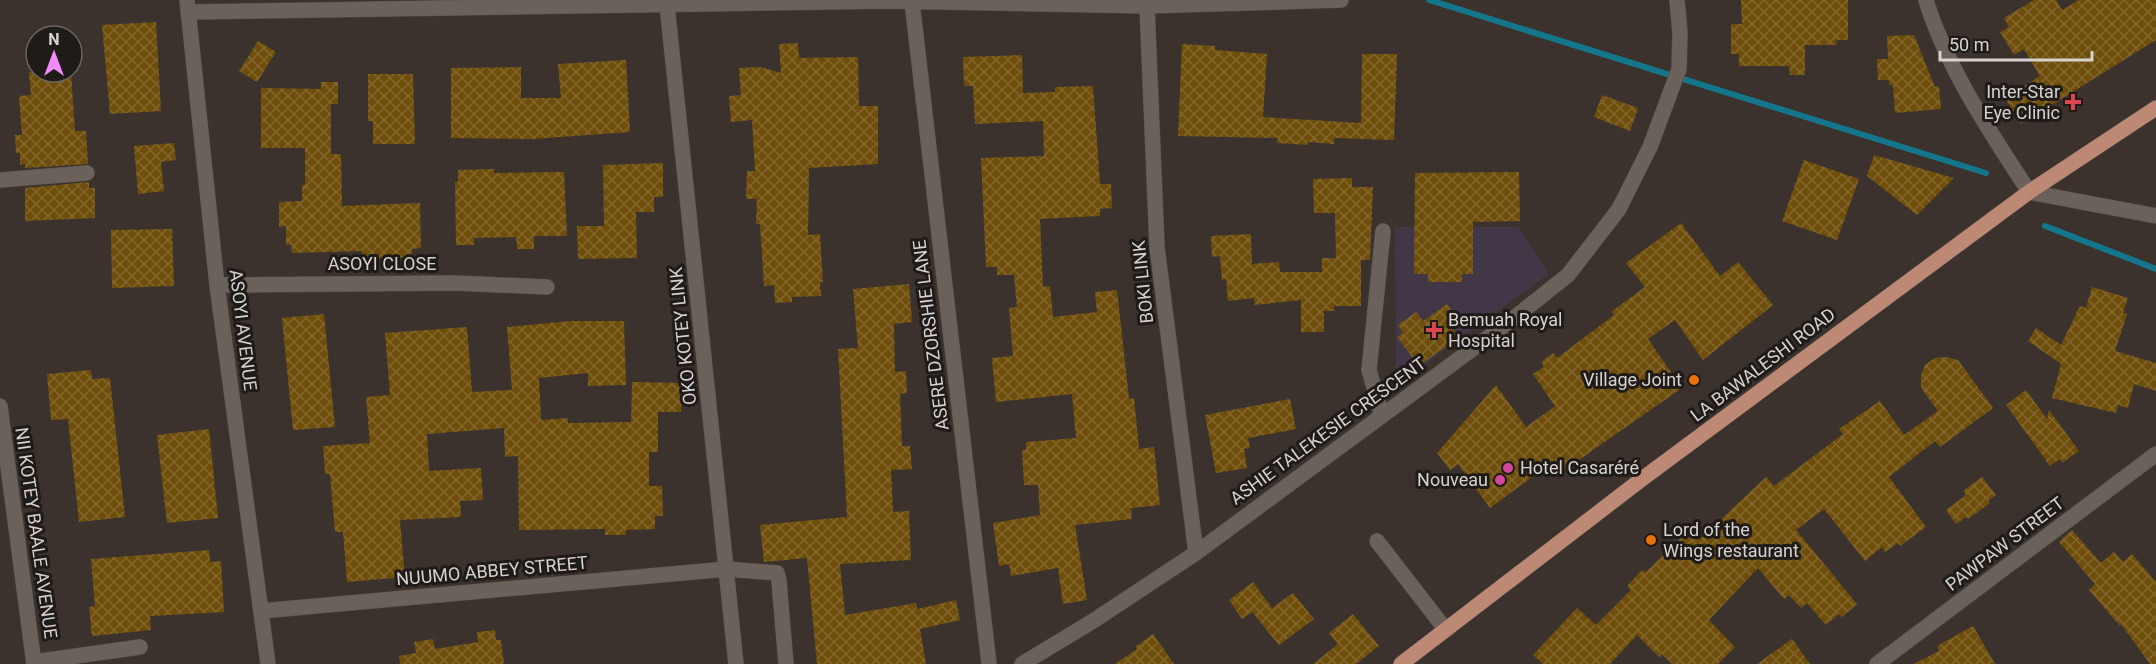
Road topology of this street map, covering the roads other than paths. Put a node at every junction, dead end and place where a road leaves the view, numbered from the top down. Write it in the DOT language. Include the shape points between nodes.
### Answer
graph roads {
  1 [pos="1341,0"];
  2 [pos="1677,0"];
  3 [pos="1926,0"];
  4 [pos="890,1"];
  5 [pos="912,2"];
  6 [pos="667,5"];
  7 [pos="187,6"];
  8 [pos="1147,6"];
  9 [pos="2156,108"];
  10 [pos="87,173"];
  11 [pos="0,180"];
  12 [pos="2029,192"];
  13 [pos="2156,216"];
  14 [pos="1383,231"];
  15 [pos="218,285"];
  16 [pos="547,287"];
  17 [pos="0,406"];
  18 [pos="1382,416"];
  19 [pos="2156,454"];
  20 [pos="1377,540"];
  21 [pos="1196,553"];
  22 [pos="727,569"];
  23 [pos="261,611"];
  24 [pos="1446,630"];
  25 [pos="140,647"];
  26 [pos="34,663"];
  27 [pos="268,664"];
  28 [pos="736,664"];
  29 [pos="786,664"];
  30 [pos="989,664"];
  31 [pos="1022,664"];
  32 [pos="1401,664"];
  33 [pos="1877,664"];
  1 -- 8 [label="street"];
  2 -- 18 [label="street, ASHIE TALEKESIE CRESCENT" via="1679,69 1650,147 1619,209 1568,275"];
  3 -- 12 [label="street" via="1935,28 1977,110"];
  4 -- 5 [label="street"];
  4 -- 6 [label="street"];
  5 -- 8 [label="street"];
  5 -- 30 [label="street, ASERE DZORSHIE LANE"];
  6 -- 7 [label="street"];
  6 -- 22 [label="street, OKO KOTEY LINK"];
  7 -- 15 [label="street, ASOYI AVENUE"];
  8 -- 21 [label="street, BOKI LINK" via="1157,247"];
  9 -- 12 [label="main road, LA BAWALESHI ROAD"];
  10 -- 11 [label="street"];
  12 -- 13 [label="street"];
  12 -- 24 [label="main road, LA BAWALESHI ROAD"];
  14 -- 18 [label="street" via="1369,370"];
  15 -- 16 [label="street, ASOYI CLOSE" via="455,283"];
  15 -- 23 [label="street, ASOYI AVENUE"];
  17 -- 26 [label="street, NII KOTEY BAALE AVENUE"];
  18 -- 21 [label="street, ASHIE TALEKESIE CRESCENT"];
  19 -- 33 [label="street, PAWPAW STREET"];
  20 -- 24 [label="street"];
  21 -- 31 [label="street, ASHIE TALEKESIE CRESCENT"];
  22 -- 23 [label="street, NUUMO ABBEY STREET"];
  22 -- 28 [label="street, OKO KOTEY LINK"];
  22 -- 29 [label="street, NUUMO ABBEY STREET" via="777,573"];
  23 -- 27 [label="street, ASOYI AVENUE"];
  24 -- 32 [label="main road, LA BAWALESHI ROAD"];
  25 -- 26 [label="street"];
}
